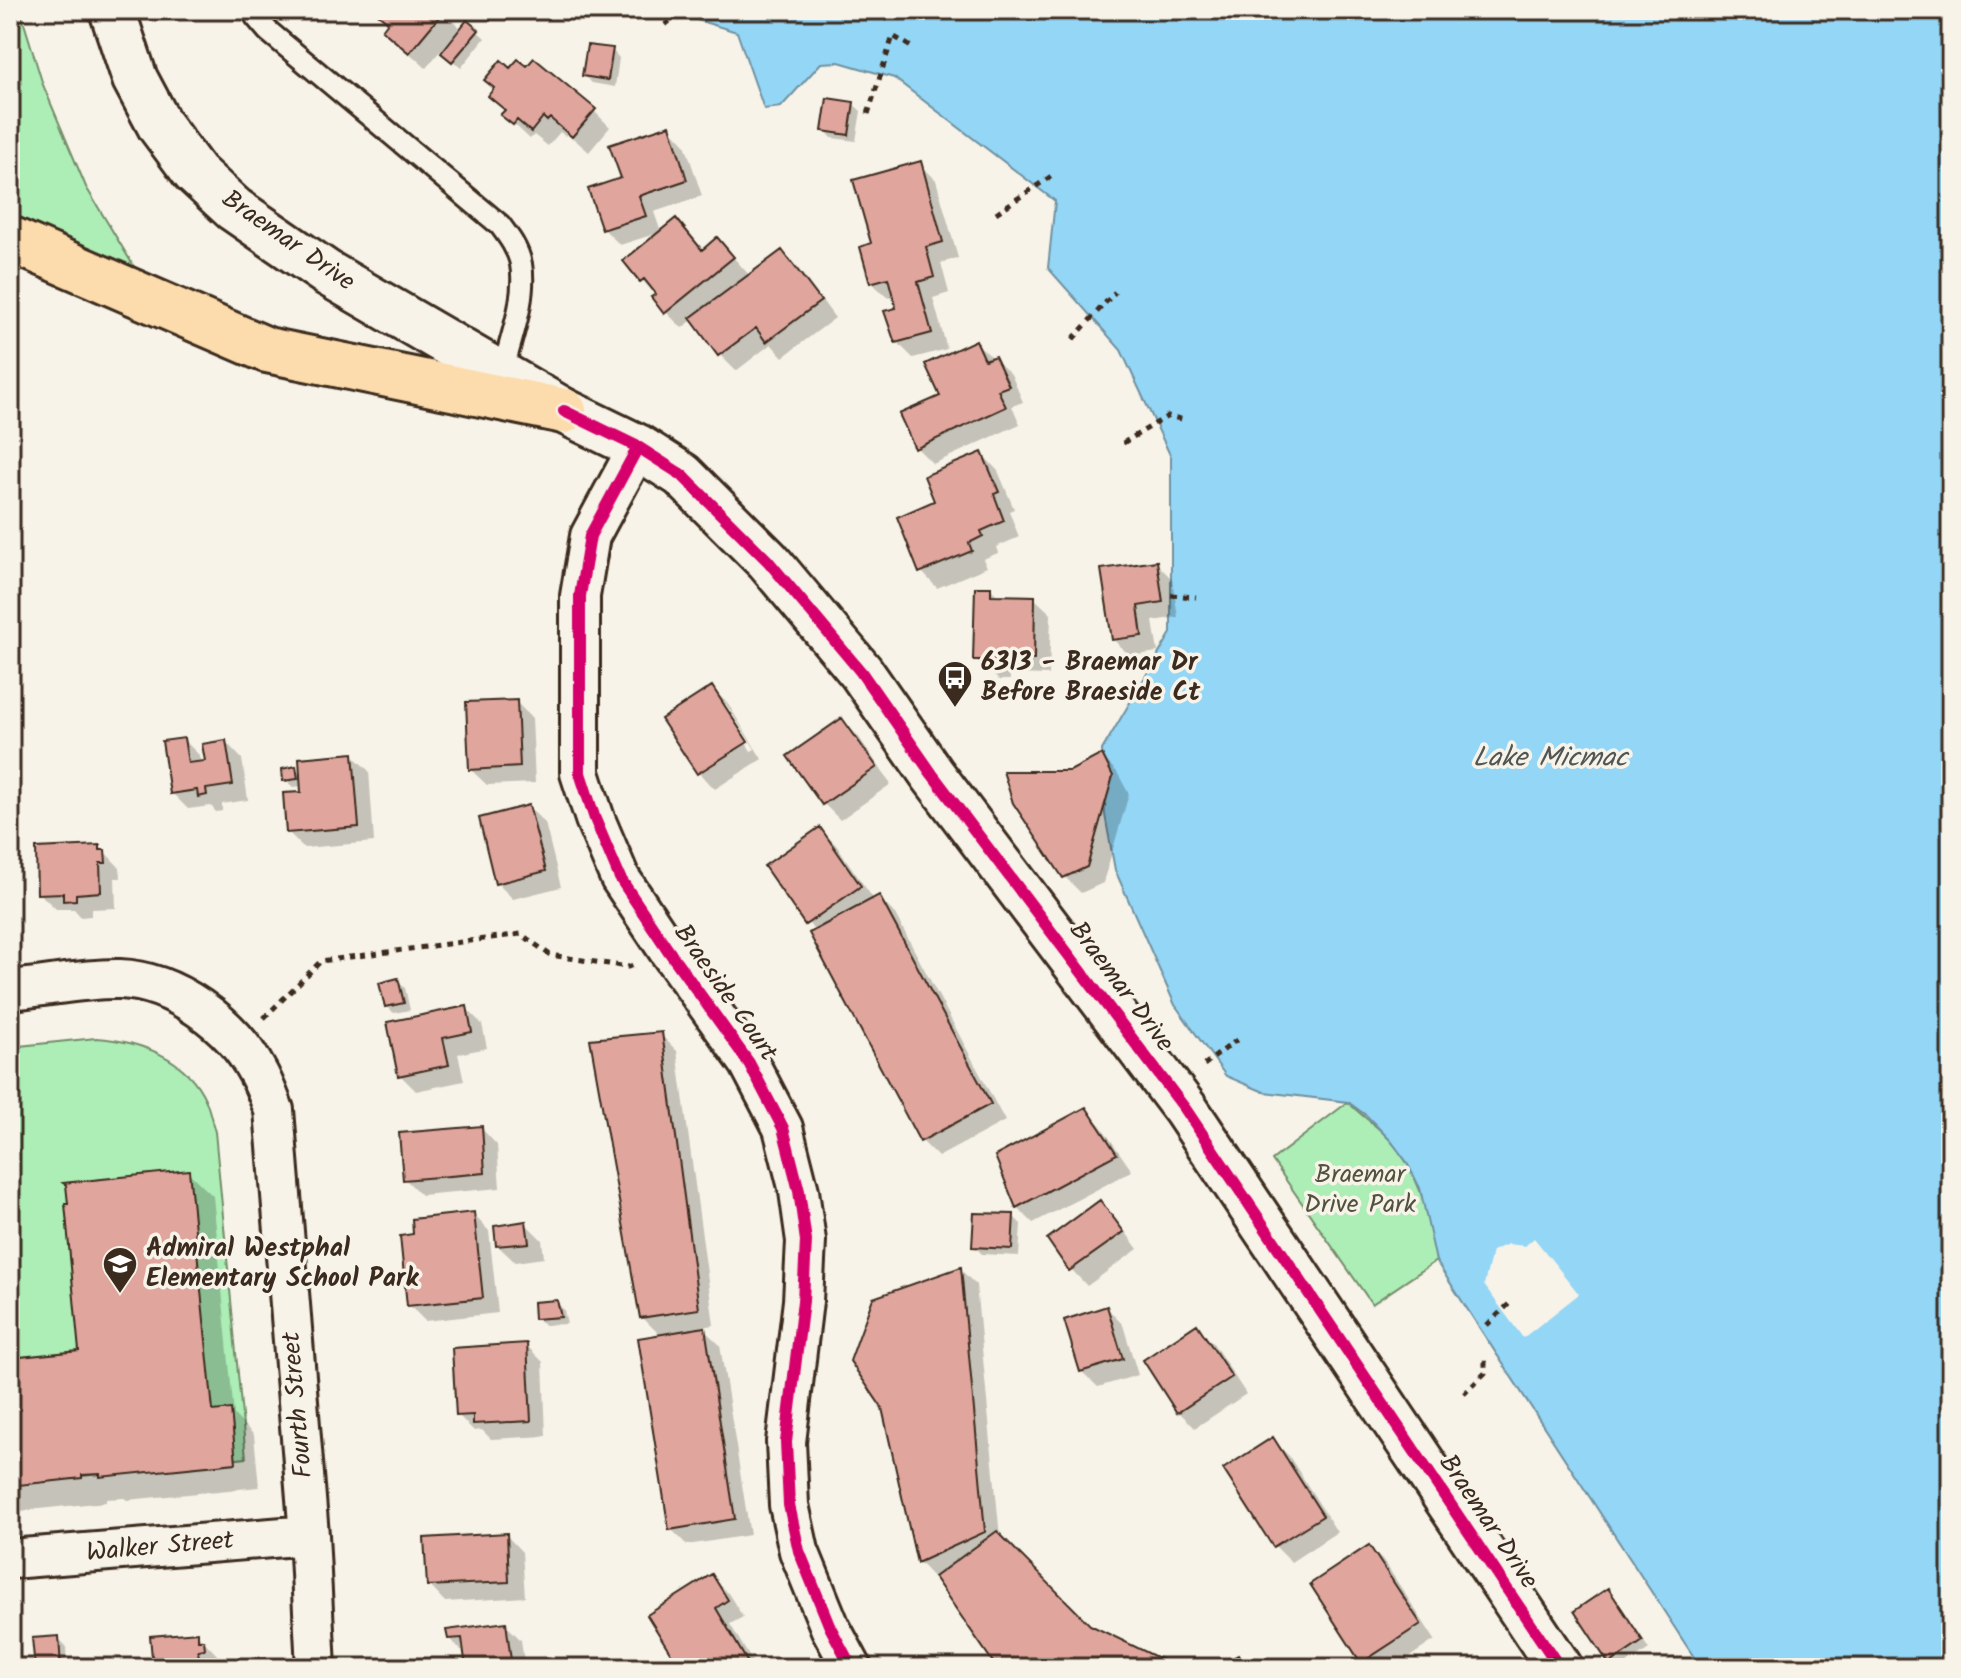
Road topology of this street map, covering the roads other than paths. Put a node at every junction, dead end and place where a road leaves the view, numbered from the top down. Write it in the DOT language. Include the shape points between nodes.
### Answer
graph roads {
  1 [pos="112,10"];
  2 [pos="254,10"];
  3 [pos="10,239"];
  4 [pos="502,374"];
  5 [pos="564,411"];
  6 [pos="638,447"];
  7 [pos="10,990"];
  8 [pos="309,1535"];
  9 [pos="10,1559"];
  10 [pos="316,1668"];
  11 [pos="852,1668"];
  12 [pos="1560,1668"];
  1 -- 4 [label="main road, Braemar Drive" via="135,79 160,126 195,173 234,209 327,273"];
  2 -- 4 [label="lane" via="268,31 500,225 516,248 521,295"];
  3 -- 5 [label="main road" via="267,350"];
  4 -- 5 [label="main road, Braemar Drive"];
  5 -- 6 [label="main road, Braemar Drive"];
  6 -- 11 [label="street, Braeside Court" via="587,551 580,596 580,773 620,878 749,1063 783,1128 806,1241 786,1442 789,1505 799,1551"];
  6 -- 12 [label="main road, Braemar Drive" via="682,475 768,561 861,672 1186,1110"];
  7 -- 8 [label="street, Fourth Street" via="119,979 174,994 225,1032 256,1069 274,1110"];
  8 -- 9 [label="street, Walker Street"];
  8 -- 10 [label="street, Fourth Street"];
}
